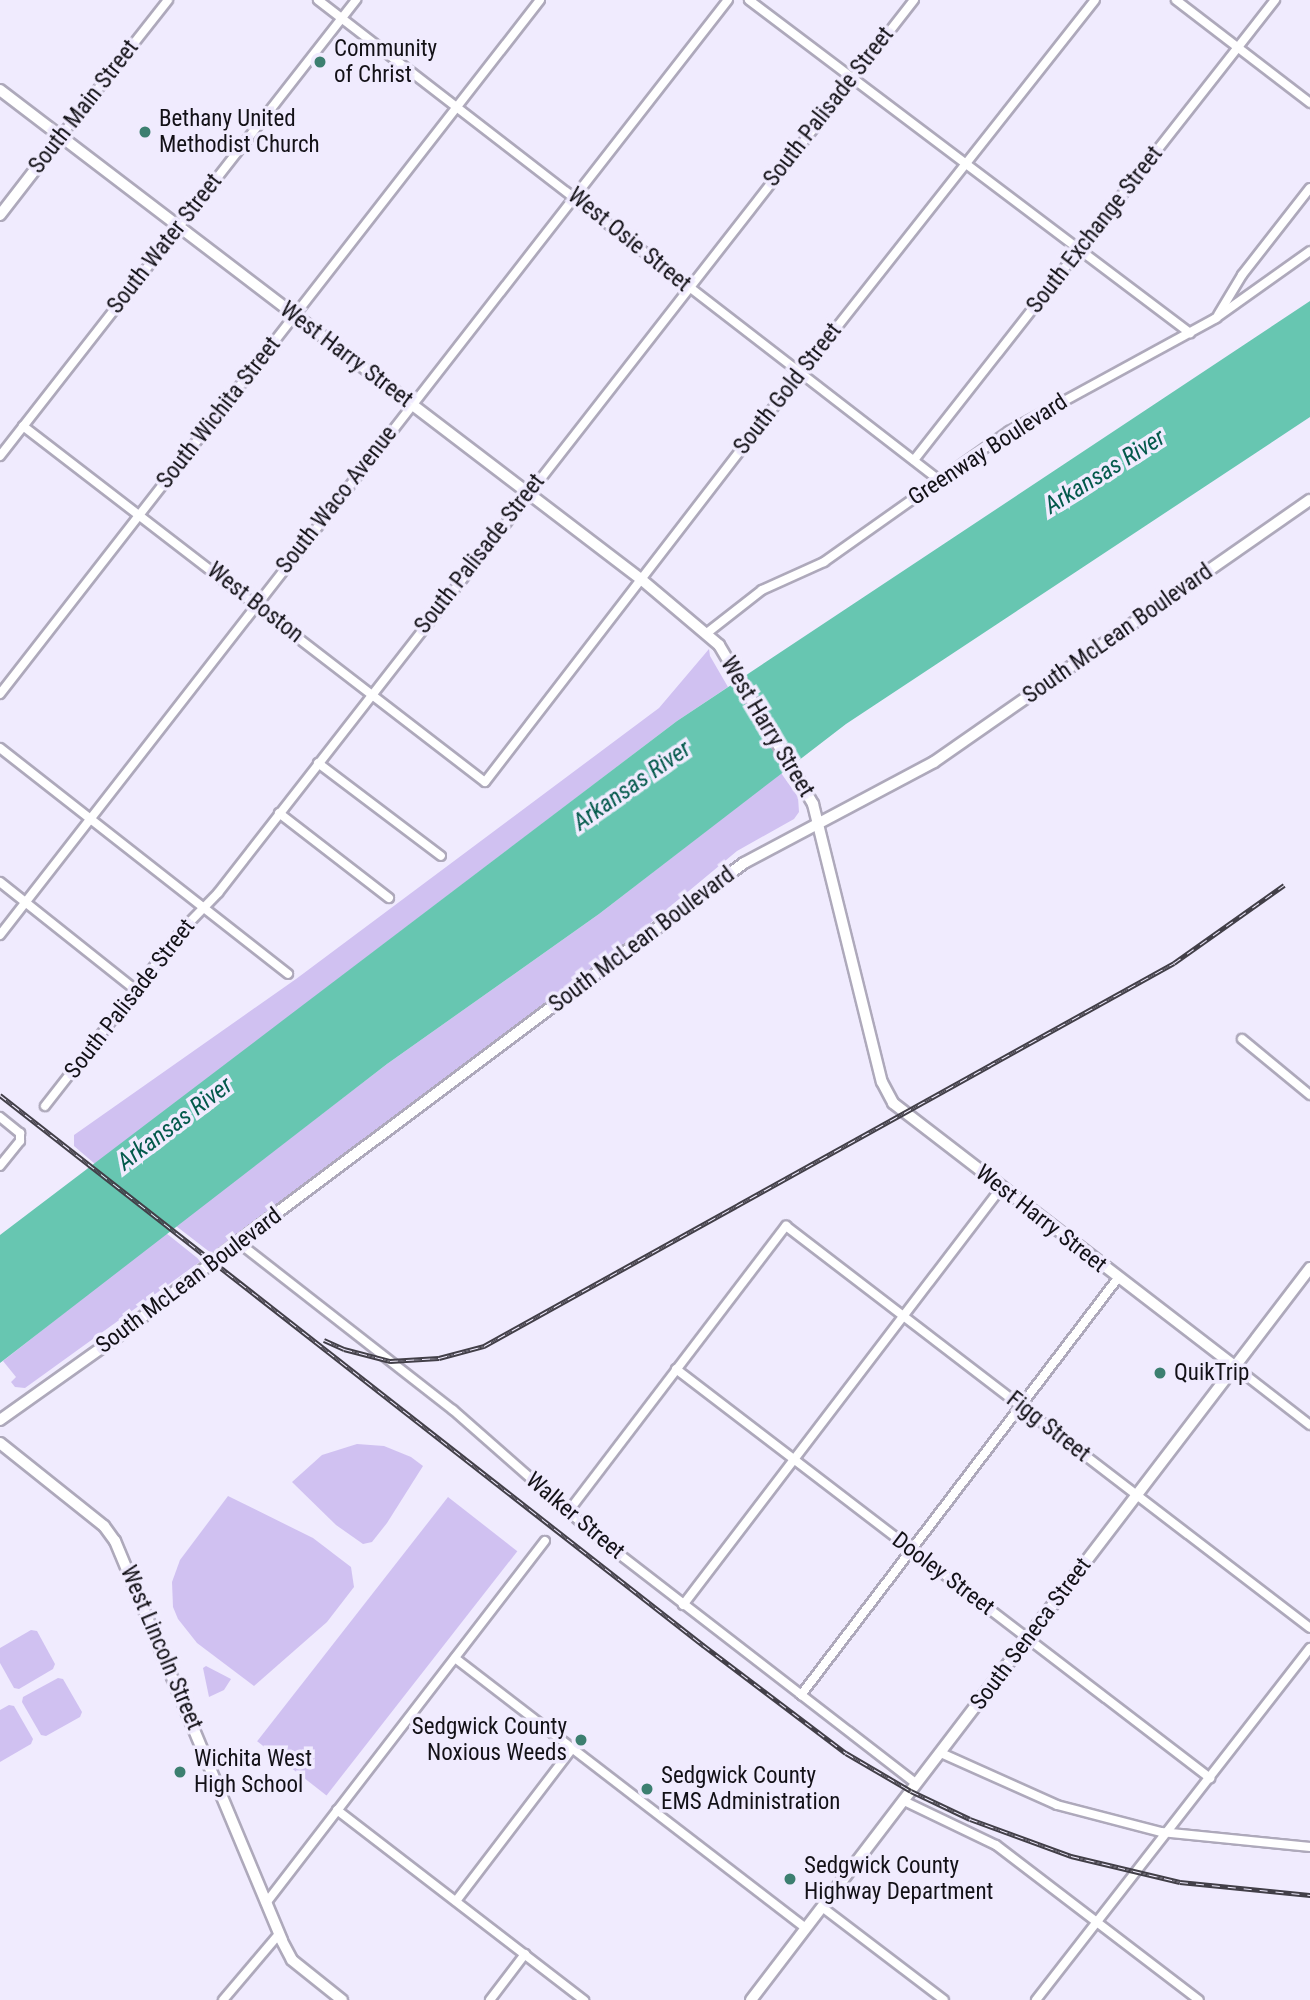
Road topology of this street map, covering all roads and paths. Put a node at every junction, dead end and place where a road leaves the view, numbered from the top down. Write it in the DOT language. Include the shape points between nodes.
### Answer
graph roads {
  1 [pos="167,0"];
  2 [pos="318,0"];
  3 [pos="356,0"];
  4 [pos="540,0"];
  5 [pos="728,0"];
  6 [pos="749,0"];
  7 [pos="914,0"];
  8 [pos="1095,0"];
  9 [pos="1175,0"];
  10 [pos="1275,0"];
  11 [pos="342,18"];
  12 [pos="1238,48"];
  13 [pos="852,78"];
  14 [pos="0,90"];
  15 [pos="1310,103"];
  16 [pos="457,106"];
  17 [pos="61,136"];
  18 [pos="967,162"];
  19 [pos="1310,188"];
  20 [pos="575,197"];
  21 [pos="0,215"];
  22 [pos="179,227"];
  23 [pos="1081,248"];
  24 [pos="1310,251"];
  25 [pos="688,286"];
  26 [pos="294,316"];
  27 [pos="1216,318"];
  28 [pos="1190,333"];
  29 [pos="800,374"];
  30 [pos="411,405"];
  31 [pos="23,426"];
  32 [pos="2,437"];
  33 [pos="10,443"];
  34 [pos="0,456"];
  35 [pos="914,460"];
  36 [pos="939,480"];
  37 [pos="528,493"];
  38 [pos="1310,500"];
  39 [pos="140,515"];
  40 [pos="642,580"];
  41 [pos="256,604"];
  42 [pos="706,633"];
  43 [pos="0,694"];
  44 [pos="372,694"];
  45 [pos="0,748"];
  46 [pos="318,763"];
  47 [pos="485,782"];
  48 [pos="279,813"];
  49 [pos="91,818"];
  50 [pos="817,822"];
  51 [pos="441,856"];
  52 [pos="0,882"];
  53 [pos="389,898"];
  54 [pos="26,902"];
  55 [pos="204,907"];
  56 [pos="0,935"];
  57 [pos="288,974"];
  58 [pos="136,990"];
  59 [pos="1242,1039"];
  60 [pos="1310,1095"];
  61 [pos="45,1107"];
  62 [pos="0,1117"];
  63 [pos="0,1166"];
  64 [pos="1001,1188"];
  65 [pos="238,1242"];
  66 [pos="1310,1268"];
  67 [pos="1118,1278"];
  68 [pos="904,1316"];
  69 [pos="1234,1366"];
  70 [pos="676,1369"];
  71 [pos="1021,1406"];
  72 [pos="0,1420"];
  73 [pos="1310,1425"];
  74 [pos="0,1443"];
  75 [pos="794,1459"];
  76 [pos="1136,1496"];
  77 [pos="568,1512"];
  78 [pos="545,1541"];
  79 [pos="911,1551"];
  80 [pos="683,1605"];
  81 [pos="1310,1628"];
  82 [pos="1028,1639"];
  83 [pos="1310,1648"];
  84 [pos="455,1658"];
  85 [pos="801,1695"];
  86 [pos="572,1749"];
  87 [pos="941,1752"];
  88 [pos="1210,1778"];
  89 [pos="917,1784"];
  90 [pos="904,1801"];
  91 [pos="337,1810"];
  92 [pos="1168,1833"];
  93 [pos="1310,1847"];
  94 [pos="456,1901"];
  95 [pos="266,1903"];
  96 [pos="822,1907"];
  97 [pos="1098,1923"];
  98 [pos="806,1928"];
  99 [pos="279,1934"];
  100 [pos="525,1954"];
  101 [pos="223,2000"];
  102 [pos="342,2000"];
  103 [pos="490,2000"];
  104 [pos="584,2000"];
  105 [pos="751,2000"];
  106 [pos="943,2000"];
  107 [pos="1036,2000"];
  108 [pos="1199,2000"];
  1 -- 17 [label="street, South Main Street"];
  2 -- 11 [label="street, West Osie Street"];
  3 -- 11 [label="street, South Water Street"];
  4 -- 16 [label="street, South Wichita Street"];
  5 -- 20 [label="street, South Waco Avenue"];
  6 -- 13 [label="street"];
  7 -- 13 [label="street, South Palisade Street"];
  8 -- 18 [label="street, South Gold Street"];
  9 -- 12 [label="street"];
  10 -- 12 [label="street, South Exchange Street"];
  11 -- 16 [label="street, West Osie Street"];
  11 -- 22 [label="street, South Water Street"];
  12 -- 15 [label="street"];
  12 -- 23 [label="street, South Exchange Street"];
  13 -- 18 [label="street"];
  13 -- 25 [label="street, South Palisade Street"];
  14 -- 17 [label="street, West Harry Street"];
  16 -- 20 [label="street, West Osie Street"];
  16 -- 26 [label="street, South Wichita Street"];
  17 -- 21 [label="street, South Main Street"];
  17 -- 22 [label="street, West Harry Street"];
  18 -- 23 [label="street"];
  18 -- 29 [label="street, South Gold Street"];
  19 -- 27 [label="street" via="1242,275"];
  20 -- 25 [label="street, West Osie Street"];
  20 -- 30 [label="street, South Waco Avenue"];
  22 -- 26 [label="street, West Harry Street"];
  22 -- 31 [label="street, South Water Street"];
  23 -- 28 [label="street"];
  23 -- 35 [label="street, South Exchange Street"];
  24 -- 27 [label="street, Greenway Boulevard"];
  25 -- 29 [label="street, West Osie Street"];
  25 -- 37 [label="street, South Palisade Street"];
  26 -- 30 [label="street, West Harry Street"];
  26 -- 39 [label="street, South Wichita Street"];
  27 -- 28 [label="street, Greenway Boulevard"];
  28 -- 36 [label="street, Greenway Boulevard" via="1009,431"];
  29 -- 35 [label="street, West Osie Street"];
  29 -- 40 [label="street, South Gold Street"];
  30 -- 37 [label="street, West Harry Street"];
  30 -- 41 [label="street, South Waco Avenue"];
  31 -- 33 [label="street, South Water Street"];
  31 -- 39 [label="street, West Boston"];
  32 -- 33 [label="street"];
  33 -- 34 [label="street, South Water Street"];
  35 -- 36 [label="street, West Osie Street"];
  36 -- 42 [label="street, Greenway Boulevard" via="824,562 762,590"];
  37 -- 40 [label="street, West Harry Street"];
  37 -- 44 [label="street, South Palisade Street"];
  38 -- 50 [label="street, South McLean Boulevard" via="934,762"];
  39 -- 41 [label="street, West Boston"];
  39 -- 43 [label="street, South Wichita Street"];
  40 -- 42 [label="street, West Harry Street"];
  40 -- 47 [label="street, South Gold Street"];
  41 -- 44 [label="street, West Boston"];
  41 -- 49 [label="street, South Waco Avenue"];
  42 -- 50 [label="street, West Harry Street" via="719,645 802,782"];
  44 -- 46 [label="street, South Palisade Street"];
  44 -- 47 [label="street, West Boston"];
  45 -- 49 [label="street"];
  46 -- 48 [label="street, South Palisade Street"];
  46 -- 51 [label="street"];
  48 -- 53 [label="street"];
  48 -- 55 [label="street, South Palisade Street"];
  49 -- 54 [label="street, South Waco Avenue"];
  49 -- 55 [label="street"];
  50 -- 64 [label="street, West Harry Street" via="883,1082 903,1112"];
  50 -- 65 [label="street, South McLean Boulevard" via="744,863"];
  52 -- 54 [label="street"];
  54 -- 56 [label="street, South Waco Avenue"];
  54 -- 58 [label="street"];
  55 -- 57 [label="street"];
  55 -- 58 [label="street, South Palisade Street"];
  58 -- 61 [label="street, South Palisade Street"];
  59 -- 60 [label="street"];
  62 -- 63 [label="street" via="20,1133 20,1141"];
  64 -- 67 [label="street, West Harry Street"];
  64 -- 68 [label="street"];
  65 -- 72 [label="street, South McLean Boulevard" via="117,1337"];
  65 -- 77 [label="street, Walker Street" via="453,1410"];
  66 -- 69 [label="street, South Seneca Street"];
  67 -- 69 [label="street, West Harry Street"];
  67 -- 71 [label="street"];
  68 -- 70 [label="street, Figg Street" via="786,1226"];
  68 -- 71 [label="street, Figg Street"];
  68 -- 75 [label="street"];
  69 -- 73 [label="street, West Harry Street"];
  69 -- 76 [label="street, South Seneca Street"];
  70 -- 75 [label="street, Dooley Street"];
  70 -- 77 [label="street"];
  71 -- 76 [label="street, Figg Street"];
  71 -- 79 [label="street"];
  74 -- 95 [label="street, West Lincoln Street" via="104,1526 115,1541"];
  75 -- 79 [label="street, Dooley Street"];
  75 -- 80 [label="street"];
  76 -- 81 [label="street, Figg Street"];
  76 -- 82 [label="street, South Seneca Street"];
  77 -- 80 [label="street, Walker Street"];
  78 -- 84 [label="street"];
  79 -- 82 [label="street, Dooley Street"];
  79 -- 85 [label="street"];
  80 -- 85 [label="street, Walker Street"];
  82 -- 87 [label="street, South Seneca Street"];
  82 -- 88 [label="street, Dooley Street"];
  83 -- 88 [label="street"];
  84 -- 86 [label="street"];
  84 -- 91 [label="street"];
  85 -- 89 [label="street, Walker Street"];
  86 -- 94 [label="street"];
  86 -- 98 [label="street"];
  87 -- 89 [label="street, South Seneca Street"];
  87 -- 92 [label="street" via="1057,1805"];
  88 -- 92 [label="street"];
  89 -- 90 [label="street, South Seneca Street"];
  90 -- 96 [label="street, South Seneca Street"];
  90 -- 97 [label="street" via="996,1845"];
  91 -- 94 [label="street"];
  91 -- 95 [label="street"];
  92 -- 93 [label="street"];
  92 -- 97 [label="street"];
  94 -- 100 [label="street"];
  95 -- 99 [label="street, West Lincoln Street"];
  96 -- 98 [label="street, South Seneca Street"];
  96 -- 106 [label="street"];
  97 -- 107 [label="street"];
  97 -- 108 [label="street"];
  98 -- 105 [label="street, South Seneca Street"];
  99 -- 101 [label="street"];
  99 -- 102 [label="street, West Lincoln Street" via="292,1960"];
  100 -- 103 [label="street"];
  100 -- 104 [label="street"];
}
